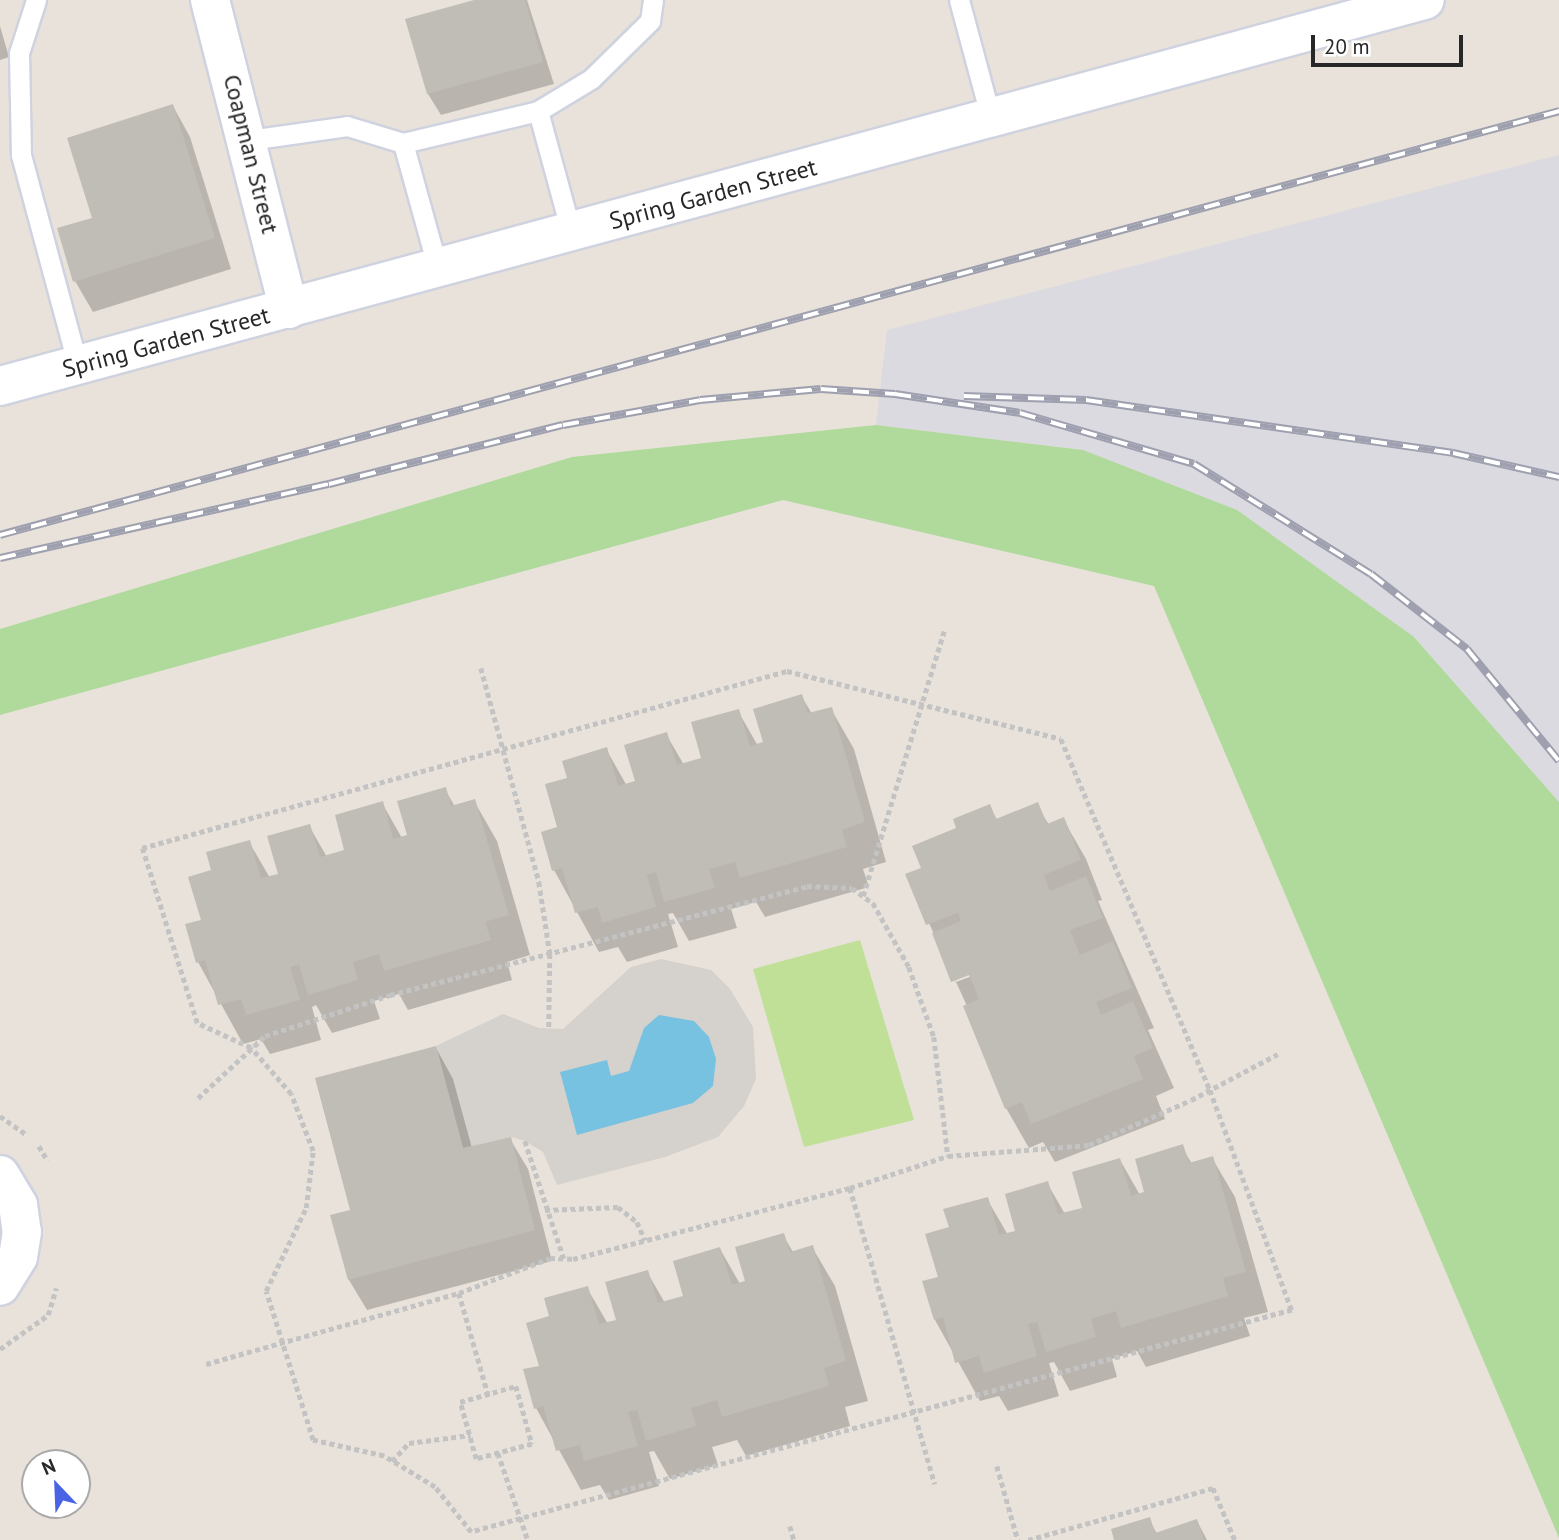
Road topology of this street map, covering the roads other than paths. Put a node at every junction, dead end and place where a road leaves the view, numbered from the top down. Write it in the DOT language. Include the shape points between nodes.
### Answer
graph roads {
  1 [pos="36,0"];
  2 [pos="211,0"];
  3 [pos="653,0"];
  4 [pos="958,0"];
  5 [pos="1402,3"];
  6 [pos="538,110"];
  7 [pos="990,119"];
  8 [pos="249,139"];
  9 [pos="403,143"];
  10 [pos="571,232"];
  11 [pos="438,269"];
  12 [pos="289,309"];
  13 [pos="78,366"];
  14 [pos="0,386"];
  15 [pos="0,1175"];
  16 [pos="0,1286"];
  1 -- 13 [label="lane" via="19,53 21,155"];
  2 -- 8 [label="main road, Coapman Street"];
  3 -- 6 [label="lane" via="649,21 591,79"];
  4 -- 7 [label="lane"];
  5 -- 7 [label="main road, Spring Garden Street"];
  6 -- 9 [label="lane"];
  6 -- 10 [label="lane"];
  7 -- 10 [label="main road, Spring Garden Street"];
  8 -- 9 [label="lane" via="347,126"];
  8 -- 12 [label="main road, Coapman Street"];
  9 -- 11 [label="lane"];
  10 -- 11 [label="main road, Spring Garden Street"];
  11 -- 12 [label="main road, Spring Garden Street"];
  12 -- 13 [label="main road, Spring Garden Street"];
  13 -- 14 [label="main road, Spring Garden Street"];
  15 -- 16 [label="main road" via="19,1205 22,1232 18,1258"];
}
